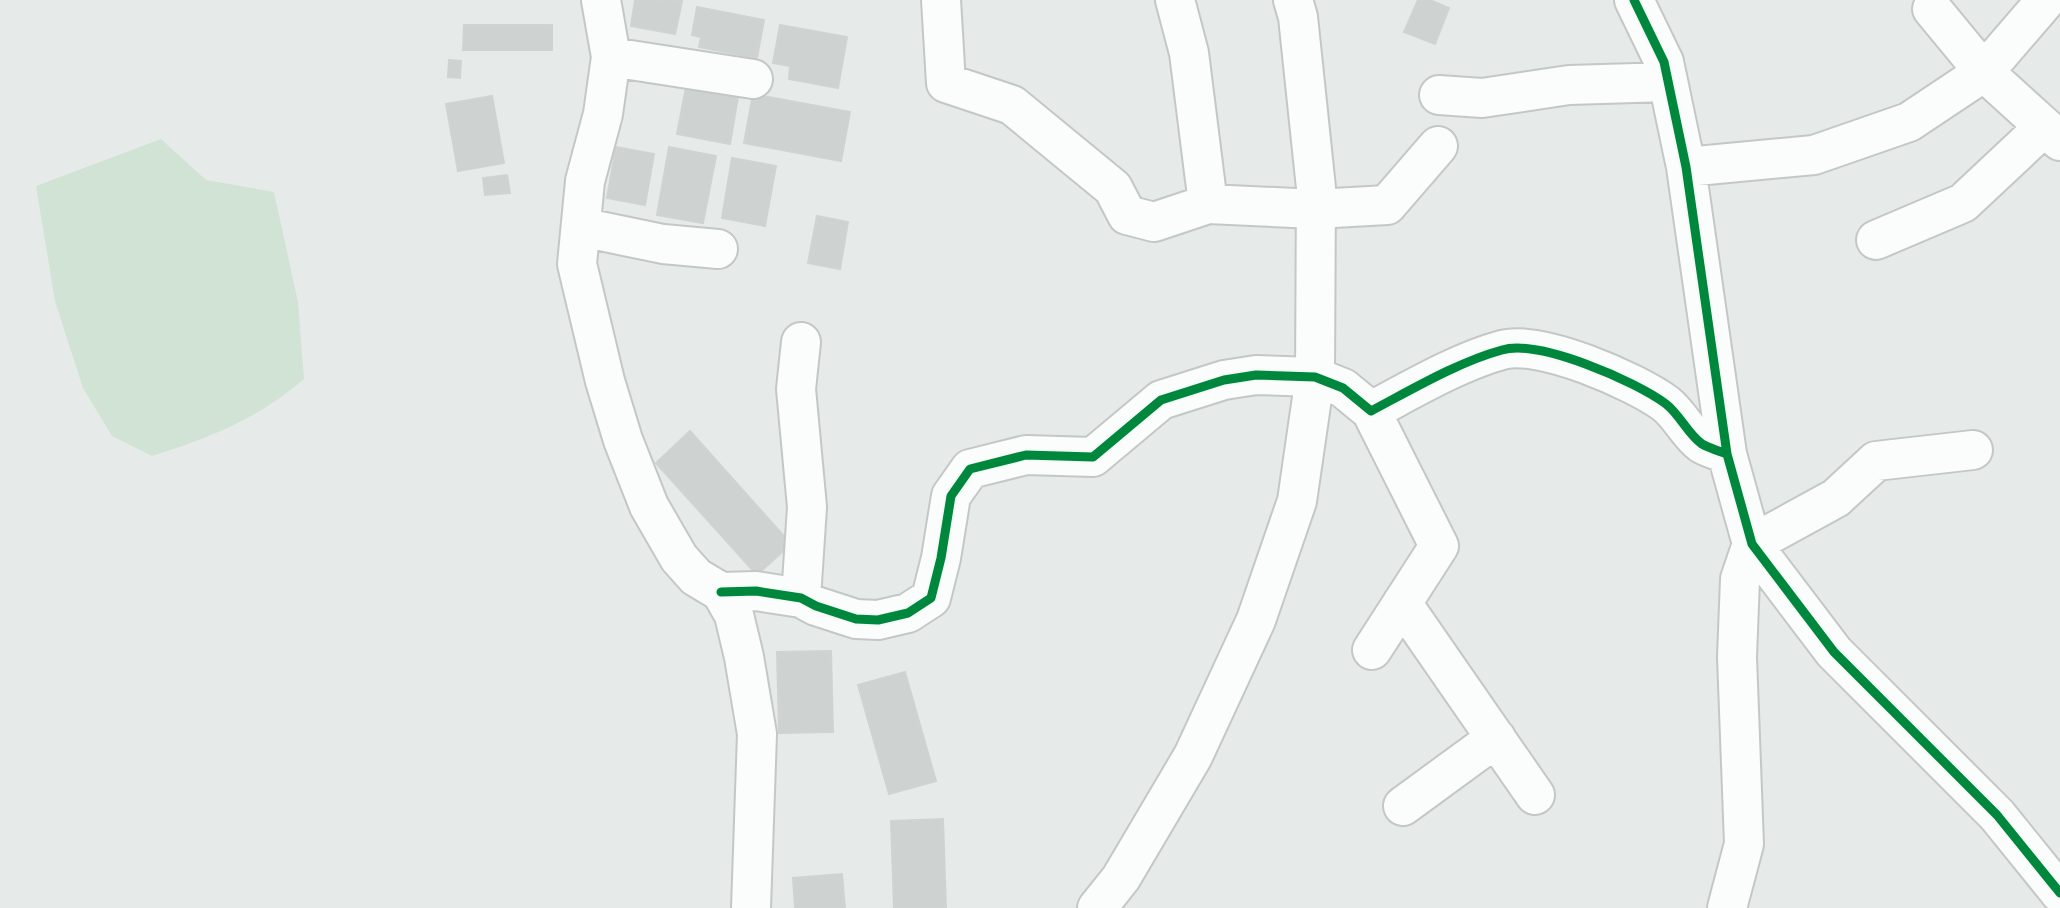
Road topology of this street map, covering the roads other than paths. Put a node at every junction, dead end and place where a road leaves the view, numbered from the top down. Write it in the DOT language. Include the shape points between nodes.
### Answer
graph roads {
  1 [pos="601,0"];
  2 [pos="941,0"];
  3 [pos="1175,0"];
  4 [pos="1293,0"];
  5 [pos="1634,0"];
  6 [pos="2046,0"];
  7 [pos="1932,9"];
  8 [pos="611,57"];
  9 [pos="1984,72"];
  10 [pos="753,79"];
  11 [pos="1668,82"];
  12 [pos="1439,95"];
  13 [pos="2052,134"];
  14 [pos="1438,146"];
  15 [pos="1686,167"];
  16 [pos="1208,204"];
  17 [pos="1316,209"];
  18 [pos="581,227"];
  19 [pos="1876,240"];
  20 [pos="718,249"];
  21 [pos="802,342"];
  22 [pos="1315,377"];
  23 [pos="1371,411"];
  24 [pos="1973,450"];
  25 [pos="1727,454"];
  26 [pos="1752,544"];
  27 [pos="721,592"];
  28 [pos="801,598"];
  29 [pos="1402,603"];
  30 [pos="1373,650"];
  31 [pos="1496,738"];
  32 [pos="1535,795"];
  33 [pos="1403,806"];
  34 [pos="2060,893"];
  35 [pos="751,908"];
  36 [pos="1097,908"];
  37 [pos="1727,908"];
  1 -- 8 [label="street"];
  2 -- 16 [label="street" via="946,83 1012,106 1112,188 1127,215 1154,222"];
  3 -- 16 [label="street" via="1189,53"];
  4 -- 17 [label="street"];
  5 -- 11 [label="street" via="1664,62"];
  6 -- 9 [label="street"];
  7 -- 9 [label="street"];
  8 -- 10 [label="street"];
  8 -- 18 [label="street" via="603,114 585,181"];
  9 -- 13 [label="street"];
  9 -- 15 [label="street" via="1909,122 1814,155"];
  11 -- 12 [label="street" via="1569,85 1482,98"];
  11 -- 15 [label="street"];
  13 -- 19 [label="street" via="1963,203"];
  14 -- 17 [label="street" via="1387,205"];
  15 -- 25 [label="street"];
  16 -- 17 [label="street"];
  17 -- 22 [label="street"];
  18 -- 20 [label="street" via="663,244"];
  18 -- 27 [label="street" via="577,264 623,440 649,506 679,558 696,577"];
  21 -- 28 [label="street" via="796,389 807,507"];
  22 -- 23 [label="street" via="1343,388"];
  22 -- 28 [label="street" via="1256,374 1224,380 1161,400 1093,457 1026,455 970,469 951,496 931,598 908,613 878,620 856,619"];
  22 -- 36 [label="street" via="1297,501 1256,620 1193,756 1121,878"];
  23 -- 25 [label="street" via="1504,349 1539,351 1563,355 1618,377 1667,405 1702,443"];
  23 -- 29 [label="street" via="1439,546"];
  24 -- 26 [label="street" via="1876,461 1836,498"];
  25 -- 26 [label="street"];
  26 -- 34 [label="street" via="1834,652 1997,815"];
  26 -- 37 [label="street" via="1740,579 1737,657 1744,844"];
  27 -- 28 [label="street" via="755,591"];
  27 -- 35 [label="street" via="734,615 757,734"];
  29 -- 30 [label="street"];
  29 -- 31 [label="street"];
  31 -- 32 [label="street"];
  31 -- 33 [label="street"];
}
